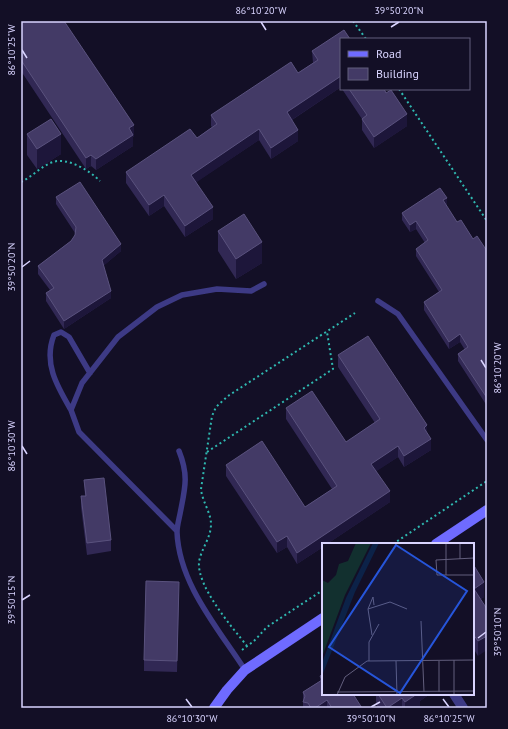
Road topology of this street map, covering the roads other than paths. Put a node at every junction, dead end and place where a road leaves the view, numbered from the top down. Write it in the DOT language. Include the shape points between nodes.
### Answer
graph roads {
  1 [pos="264,284"];
  2 [pos="378,301"];
  3 [pos="90,372"];
  4 [pos="71,410"];
  5 [pos="487,440"];
  6 [pos="179,451"];
  7 [pos="487,510"];
  8 [pos="177,531"];
  9 [pos="438,543"];
  10 [pos="322,619"];
  11 [pos="245,670"];
  12 [pos="455,695"];
  13 [pos="214,708"];
  14 [pos="463,708"];
  1 -- 3 [label="lane" via="251,291 217,289 182,295 157,307 118,336"];
  2 -- 5 [label="lane" via="398,314"];
  3 -- 4 [label="lane" via="82,383"];
  3 -- 4 [label="lane" via="69,337 61,332 54,335 49,359 55,382"];
  4 -- 8 [label="lane" via="79,432"];
  6 -- 8 [label="lane" via="185,467 186,485"];
  7 -- 9 [label="street"];
  8 -- 11 [label="lane" via="185,571 197,598"];
  10 -- 11 [label="street"];
  11 -- 13 [label="street"];
  12 -- 14 [label="street"];
}
